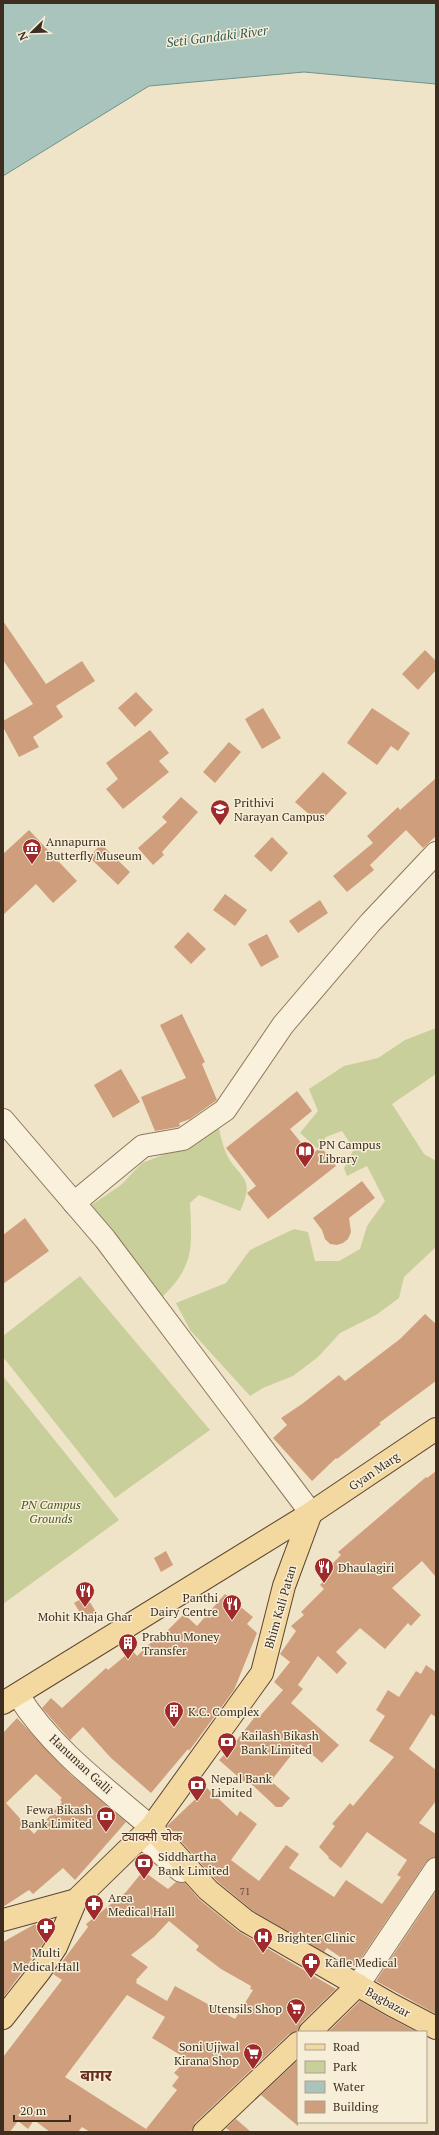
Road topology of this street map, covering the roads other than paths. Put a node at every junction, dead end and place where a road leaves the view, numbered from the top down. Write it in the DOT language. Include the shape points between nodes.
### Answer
graph roads {
  1 [pos="436,853"];
  2 [pos="3,1120"];
  3 [pos="74,1203"];
  4 [pos="436,1429"];
  5 [pos="311,1513"];
  6 [pos="15,1700"];
  7 [pos="3,1713"];
  8 [pos="146,1832"];
  9 [pos="436,1869"];
  10 [pos="76,1900"];
  11 [pos="3,1920"];
  12 [pos="354,1989"];
  13 [pos="3,2018"];
  14 [pos="436,2028"];
  15 [pos="311,2031"];
  16 [pos="421,2031"];
  17 [pos="427,2034"];
  18 [pos="436,2039"];
  19 [pos="297,2044"];
  20 [pos="204,2132"];
  1 -- 3 [label="street" via="370,923 282,1025 225,1110 184,1138 143,1146"];
  2 -- 3 [label="street"];
  3 -- 5 [label="street" via="105,1239"];
  4 -- 5 [label="main road, Gyan Marg"];
  5 -- 6 [label="main road"];
  5 -- 8 [label="main road, Bhim Kali Patan" via="284,1586 262,1673"];
  6 -- 7 [label="street"];
  6 -- 8 [label="street, Hanuman Galli"];
  8 -- 10 [label="main road, Bhim Kali Patan"];
  8 -- 12 [label="street, Hanuman Galli" via="246,1922 329,1981"];
  9 -- 12 [label="street"];
  10 -- 11 [label="main road, Bhim Kali Patan"];
  10 -- 13 [label="main road" via="56,1947"];
  12 -- 14 [label="main road, Bagbazar"];
  12 -- 15 [label="main road, Bagbazar"];
  12 -- 16 [label="street, Hanuman Galli"];
  17 -- 18 [label="street"];
  19 -- 20 [label="main road"];
}
